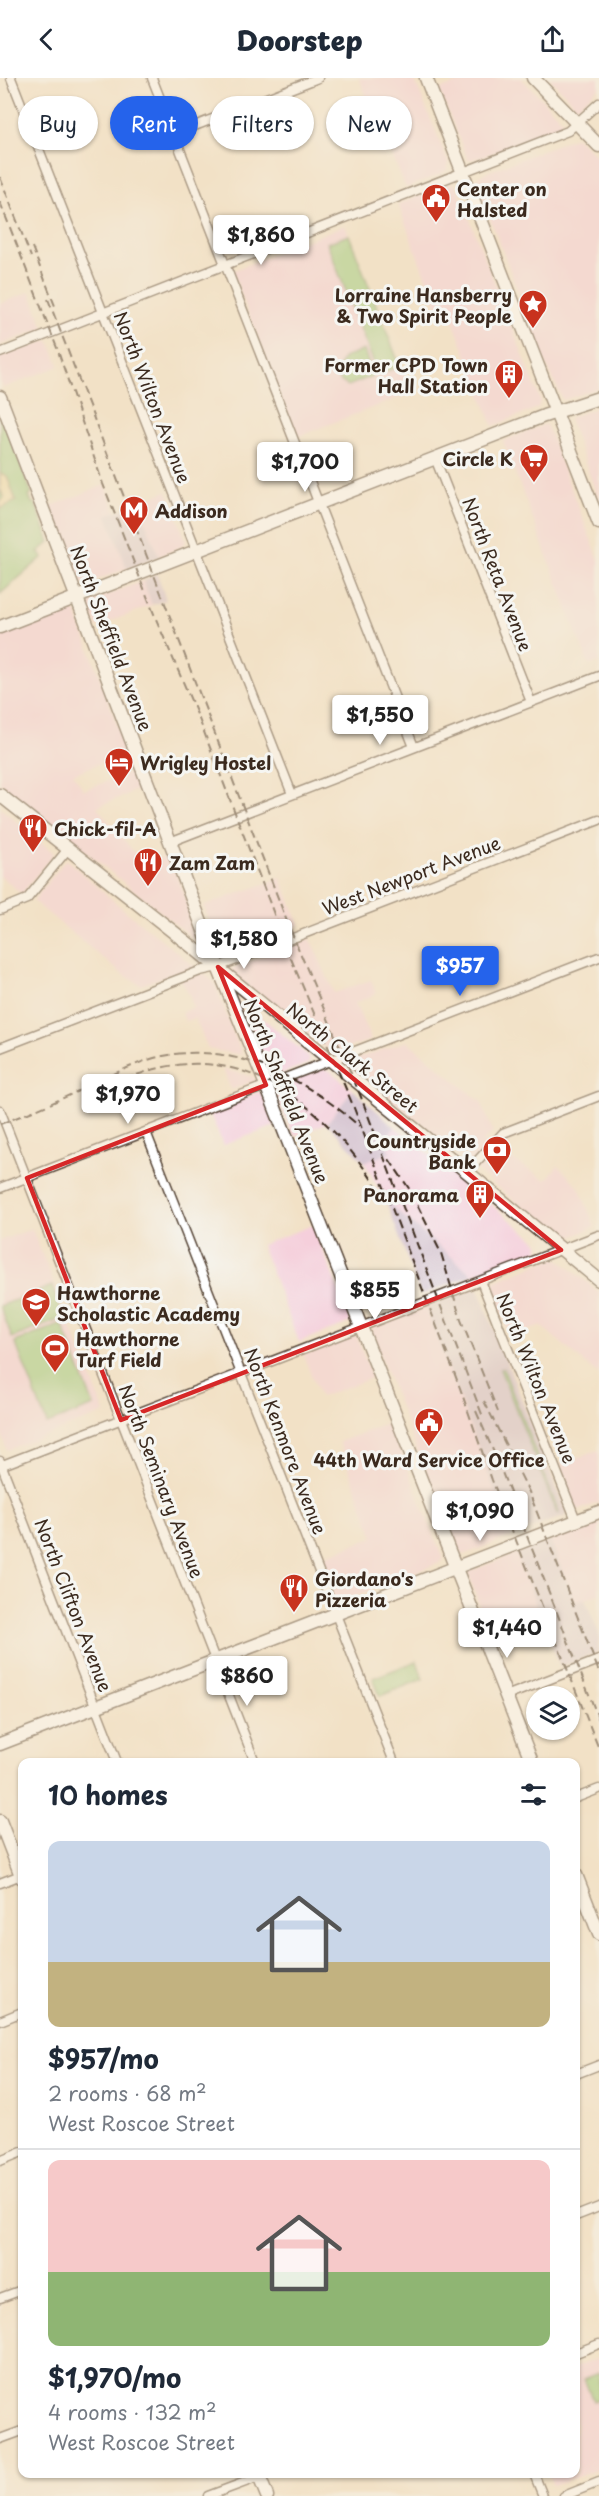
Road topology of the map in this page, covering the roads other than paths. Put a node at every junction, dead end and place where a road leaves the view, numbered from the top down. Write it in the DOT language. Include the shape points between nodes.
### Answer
graph roads {
  1 [pos="11,78"];
  2 [pos="152,78"];
  3 [pos="318,78"];
  4 [pos="426,78"];
  5 [pos="532,78"];
  6 [pos="159,96"];
  7 [pos="599,103"];
  8 [pos="578,123"];
  9 [pos="198,125"];
  10 [pos="599,146"];
  11 [pos="180,150"];
  12 [pos="462,173"];
  13 [pos="224,266"];
  14 [pos="102,314"];
  15 [pos="0,353"];
  16 [pos="0,397"];
  17 [pos="599,398"];
  18 [pos="555,413"];
  19 [pos="435,458"];
  20 [pos="317,504"];
  21 [pos="599,523"];
  22 [pos="195,551"];
  23 [pos="77,597"];
  24 [pos="0,627"];
  25 [pos="599,676"];
  26 [pos="531,702"];
  27 [pos="414,747"];
  28 [pos="292,794"];
  29 [pos="0,795"];
  30 [pos="599,820"];
  31 [pos="170,842"];
  32 [pos="68,849"];
  33 [pos="0,910"];
  34 [pos="599,957"];
  35 [pos="218,967"];
  36 [pos="0,1048"];
  37 [pos="329,1061"];
  38 [pos="266,1085"];
  39 [pos="599,1096"];
  40 [pos="0,1110"];
  41 [pos="146,1132"];
  42 [pos="467,1172"];
  43 [pos="27,1178"];
  44 [pos="0,1188"];
  45 [pos="599,1235"];
  46 [pos="561,1250"];
  47 [pos="599,1280"];
  48 [pos="481,1281"];
  49 [pos="361,1327"];
  50 [pos="241,1373"];
  51 [pos="121,1420"];
  52 [pos="1,1464"];
  53 [pos="599,1512"];
  54 [pos="576,1520"];
  55 [pos="455,1567"];
  56 [pos="336,1614"];
  57 [pos="599,1660"];
  58 [pos="215,1661"];
  59 [pos="506,1696"];
  60 [pos="96,1707"];
  61 [pos="0,1744"];
  62 [pos="115,1758"];
  63 [pos="253,1758"];
  64 [pos="392,1758"];
  65 [pos="530,1758"];
  66 [pos="599,1789"];
  67 [pos="580,1796"];
  68 [pos="0,1821"];
  69 [pos="18,1866"];
  70 [pos="18,1877"];
  71 [pos="0,1883"];
  72 [pos="580,1885"];
  73 [pos="598,1931"];
  74 [pos="18,2014"];
  75 [pos="0,2021"];
  76 [pos="599,2065"];
  77 [pos="580,2072"];
  78 [pos="18,2154"];
  79 [pos="0,2161"];
  80 [pos="599,2207"];
  81 [pos="580,2214"];
  82 [pos="18,2291"];
  83 [pos="0,2298"];
  84 [pos="599,2344"];
  85 [pos="580,2351"];
  86 [pos="18,2432"];
  87 [pos="0,2439"];
  88 [pos="253,2478"];
  89 [pos="262,2478"];
  90 [pos="536,2478"];
  91 [pos="599,2482"];
  92 [pos="208,2496"];
  93 [pos="267,2496"];
  94 [pos="543,2496"];
  95 [pos="564,2496"];
  1 -- 14 [label="street, North Wilton Avenue"];
  2 -- 6 [label="street"];
  3 -- 9 [label="street"];
  4 -- 12 [label="street"];
  5 -- 8 [label="street"];
  7 -- 8 [label="street"];
  8 -- 10 [label="street"];
  8 -- 12 [label="street" via="568,131"];
  11 -- 13 [label="street"];
  12 -- 13 [label="street"];
  12 -- 18 [label="street"];
  13 -- 14 [label="street"];
  13 -- 20 [label="street"];
  14 -- 15 [label="street"];
  14 -- 22 [label="street, North Wilton Avenue"];
  16 -- 23 [label="street, North Sheffield Avenue"];
  17 -- 18 [label="street"];
  18 -- 19 [label="street"];
  18 -- 21 [label="street"];
  19 -- 20 [label="street"];
  19 -- 26 [label="street, North Reta Avenue"];
  20 -- 22 [label="street"];
  20 -- 27 [label="street"];
  22 -- 23 [label="street"];
  22 -- 28 [label="street, North Wilton Avenue"];
  23 -- 24 [label="street"];
  23 -- 31 [label="street, North Sheffield Avenue"];
  25 -- 26 [label="street"];
  26 -- 27 [label="street"];
  27 -- 28 [label="street"];
  28 -- 31 [label="street"];
  29 -- 32 [label="street, North Clark Street"];
  30 -- 35 [label="street, West Newport Avenue"];
  31 -- 35 [label="street, North Sheffield Avenue"];
  32 -- 33 [label="street" via="27,899"];
  32 -- 35 [label="street, North Clark Street"];
  34 -- 37 [label="street"];
  35 -- 36 [label="street, West Newport Avenue"];
  35 -- 37 [label="street, North Clark Street"];
  35 -- 38 [label="street, North Sheffield Avenue"];
  37 -- 38 [label="street"];
  37 -- 42 [label="street, North Clark Street"];
  38 -- 41 [label="street"];
  38 -- 49 [label="street, North Sheffield Avenue"];
  39 -- 42 [label="street" via="503,1133"];
  40 -- 43 [label="street, North Seminary Avenue"];
  41 -- 43 [label="street"];
  41 -- 50 [label="street, North Kenmore Avenue"];
  42 -- 46 [label="street, North Clark Street"];
  43 -- 44 [label="street"];
  43 -- 51 [label="street, North Seminary Avenue"];
  45 -- 46 [label="street"];
  46 -- 47 [label="street, North Clark Street"];
  46 -- 48 [label="street"];
  48 -- 49 [label="street"];
  48 -- 54 [label="street, North Wilton Avenue"];
  49 -- 50 [label="street"];
  49 -- 55 [label="street, North Sheffield Avenue"];
  50 -- 51 [label="street"];
  50 -- 56 [label="street, North Kenmore Avenue"];
  51 -- 52 [label="street"];
  51 -- 58 [label="street, North Seminary Avenue"];
  52 -- 60 [label="street, North Clifton Avenue"];
  53 -- 54 [label="street"];
  54 -- 55 [label="street"];
  55 -- 56 [label="street"];
  55 -- 59 [label="street, North Sheffield Avenue"];
  56 -- 58 [label="street"];
  56 -- 64 [label="street, North Kenmore Avenue"];
  57 -- 59 [label="street"];
  58 -- 60 [label="street"];
  58 -- 63 [label="street, North Seminary Avenue"];
  59 -- 65 [label="street, North Sheffield Avenue"];
  60 -- 61 [label="street"];
  60 -- 62 [label="street, North Clifton Avenue"];
  66 -- 67 [label="street"];
  68 -- 69 [label="street"];
  70 -- 71 [label="street"];
  72 -- 73 [label="street"];
  74 -- 75 [label="street"];
  76 -- 77 [label="street"];
  78 -- 79 [label="street"];
  80 -- 81 [label="street"];
  82 -- 83 [label="street"];
  84 -- 85 [label="street"];
  86 -- 87 [label="street"];
  88 -- 92 [label="street"];
  89 -- 93 [label="street"];
  90 -- 94 [label="street"];
  91 -- 95 [label="street"];
}
